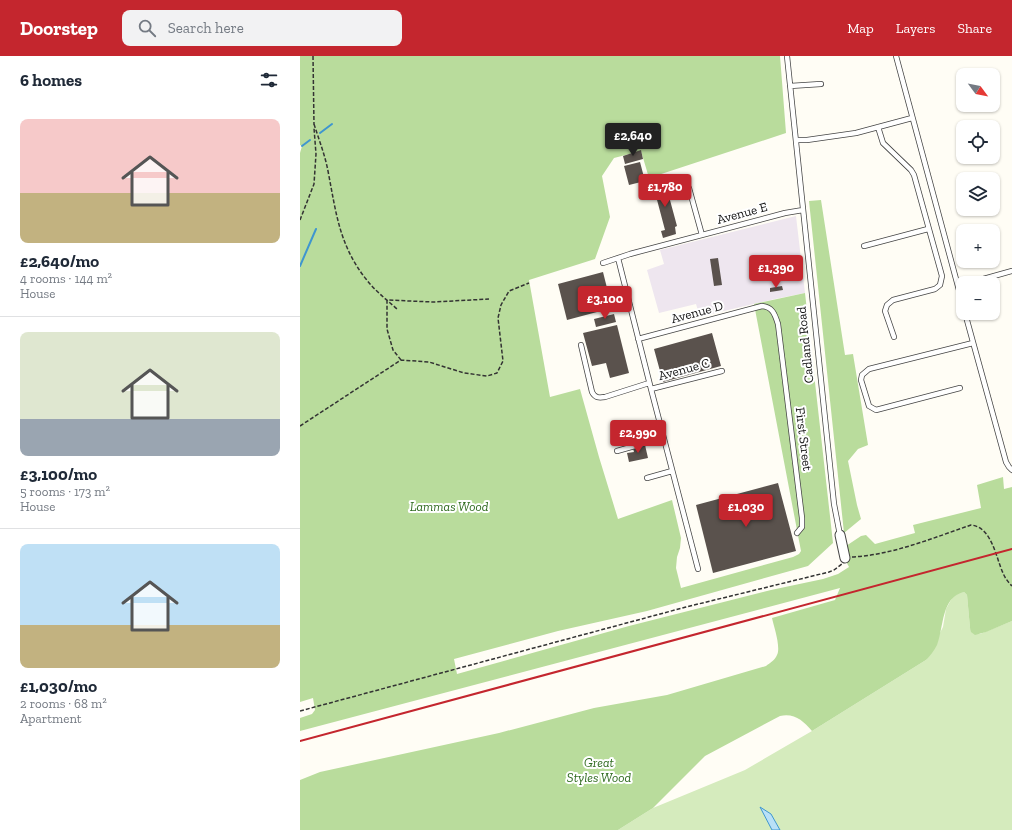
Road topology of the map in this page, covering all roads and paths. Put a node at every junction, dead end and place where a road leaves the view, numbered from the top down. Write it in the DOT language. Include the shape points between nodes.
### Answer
graph roads {
  1 [pos="313,56"];
  2 [pos="787,56"];
  3 [pos="896,56"];
  4 [pos="821,84"];
  5 [pos="790,86"];
  6 [pos="912,118"];
  7 [pos="314,124"];
  8 [pos="878,127"];
  9 [pos="796,140"];
  10 [pos="689,188"];
  11 [pos="803,210"];
  12 [pos="300,220"];
  13 [pos="928,229"];
  14 [pos="702,235"];
  15 [pos="864,246"];
  16 [pos="618,258"];
  17 [pos="603,262"];
  18 [pos="1012,271"];
  19 [pos="957,276"];
  20 [pos="994,276"];
  21 [pos="529,283"];
  22 [pos="489,299"];
  23 [pos="387,300"];
  24 [pos="762,306"];
  25 [pos="397,309"];
  26 [pos="967,320"];
  27 [pos="894,337"];
  28 [pos="638,339"];
  29 [pos="973,343"];
  30 [pos="581,345"];
  31 [pos="401,360"];
  32 [pos="722,371"];
  33 [pos="649,383"];
  34 [pos="960,388"];
  35 [pos="651,389"];
  36 [pos="300,426"];
  37 [pos="663,438"];
  38 [pos="617,451"];
  39 [pos="1012,470"];
  40 [pos="672,471"];
  41 [pos="647,478"];
  42 [pos="797,533"];
  43 [pos="840,539"];
  44 [pos="845,558"];
  45 [pos="698,569"];
  46 [pos="1012,586"];
  47 [pos="300,711"];
  1 -- 7 [label="path"];
  2 -- 5 [label="lane, Cadland Road"];
  3 -- 6 [label="lane"];
  4 -- 5 [label="lane"];
  5 -- 9 [label="lane, Cadland Road"];
  6 -- 8 [label="lane"];
  6 -- 19 [label="lane"];
  7 -- 12 [label="path" via="314,184"];
  7 -- 23 [label="path" via="339,228 347,249 365,278"];
  8 -- 9 [label="lane" via="850,134"];
  8 -- 13 [label="lane" via="883,143 914,175"];
  9 -- 11 [label="lane, Cadland Road"];
  10 -- 14 [label="lane"];
  11 -- 14 [label="lane, Avenue E"];
  11 -- 43 [label="lane, Cadland Road" via="834,504"];
  13 -- 15 [label="lane"];
  13 -- 27 [label="lane" via="942,276 941,283 935,289 889,302 885,311"];
  14 -- 16 [label="lane, Avenue E"];
  16 -- 17 [label="lane, Avenue E"];
  16 -- 28 [label="lane"];
  18 -- 20 [label="lane"];
  21 -- 31 [label="path" via="509,291 501,305 498,318 503,361 497,373 487,376 464,374 429,362"];
  22 -- 23 [label="path" via="433,302"];
  23 -- 25 [label="path"];
  23 -- 31 [label="path" via="387,329 393,350"];
  24 -- 28 [label="lane, Avenue D"];
  24 -- 42 [label="lane, First Street" via="773,311 778,324 802,518 802,527"];
  26 -- 29 [label="lane"];
  28 -- 33 [label="lane"];
  29 -- 34 [label="lane" via="869,369 862,375 861,380 869,406 876,410"];
  29 -- 39 [label="lane" via="1006,462"];
  30 -- 33 [label="lane, Avenue C" via="595,396 605,397"];
  31 -- 36 [label="path"];
  32 -- 35 [label="lane, Avenue C"];
  33 -- 35 [label="lane"];
  35 -- 37 [label="lane"];
  37 -- 38 [label="lane"];
  37 -- 40 [label="lane"];
  40 -- 41 [label="lane"];
  40 -- 45 [label="lane"];
  43 -- 44 [label="street, Cadland Road"];
  44 -- 46 [label="path" via="878,554 971,525 987,535 1003,575"];
  44 -- 47 [label="path" via="839,567 830,572 686,607"];
}
